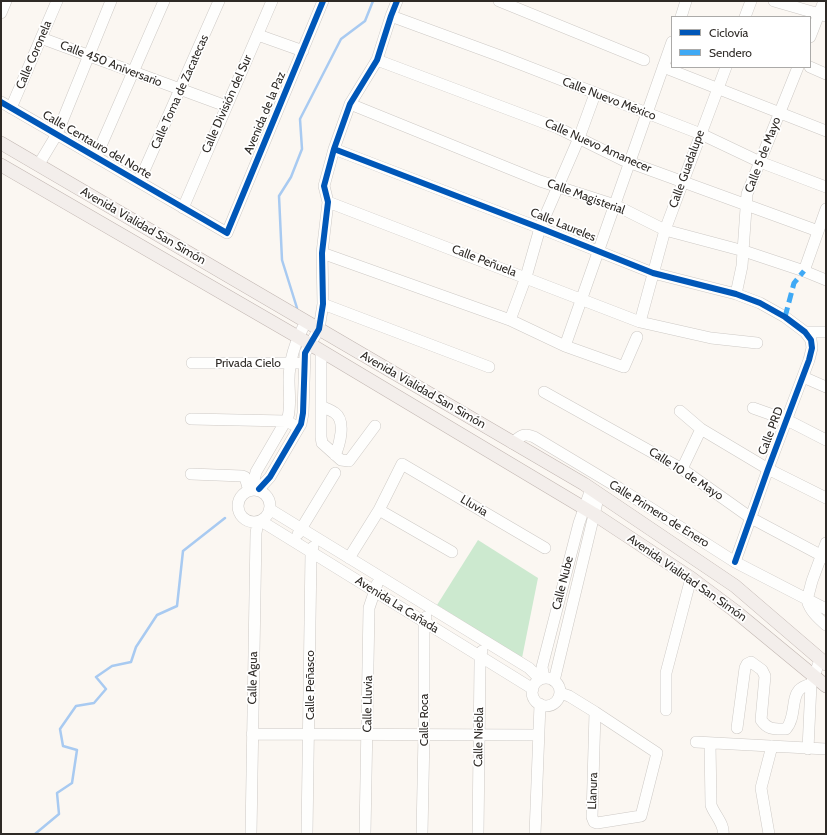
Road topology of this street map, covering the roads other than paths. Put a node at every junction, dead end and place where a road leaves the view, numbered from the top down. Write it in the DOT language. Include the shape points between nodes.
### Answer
graph roads {
  1 [pos="6,1"];
  2 [pos="57,1"];
  3 [pos="111,1"];
  4 [pos="164,1"];
  5 [pos="219,1"];
  6 [pos="272,1"];
  7 [pos="323,1"];
  8 [pos="397,1"];
  9 [pos="499,1"];
  10 [pos="686,1"];
  11 [pos="751,1"];
  12 [pos="774,1"];
  13 [pos="824,1"];
  14 [pos="1,13"];
  15 [pos="823,15"];
  16 [pos="391,16"];
  17 [pos="681,16"];
  18 [pos="745,16"];
  19 [pos="258,35"];
  20 [pos="811,35"];
  21 [pos="41,38"];
  22 [pos="671,45"];
  23 [pos="303,51"];
  24 [pos="88,56"];
  25 [pos="377,60"];
  26 [pos="644,60"];
  27 [pos="663,67"];
  28 [pos="811,67"];
  29 [pos="726,68"];
  30 [pos="798,68"];
  31 [pos="134,72"];
  32 [pos="826,74"];
  33 [pos="718,89"];
  34 [pos="181,90"];
  35 [pos="595,94"];
  36 [pos="1,102"];
  37 [pos="350,104"];
  38 [pos="226,106"];
  39 [pos="11,108"];
  40 [pos="780,113"];
  41 [pos="647,114"];
  42 [pos="826,131"];
  43 [pos="57,134"];
  44 [pos="700,134"];
  45 [pos="578,138"];
  46 [pos="1,143"];
  47 [pos="334,150"];
  48 [pos="96,157"];
  49 [pos="630,162"];
  50 [pos="760,162"];
  51 [pos="39,164"];
  52 [pos="1,165"];
  53 [pos="139,182"];
  54 [pos="683,182"];
  55 [pos="557,186"];
  56 [pos="826,187"];
  57 [pos="328,202"];
  58 [pos="746,205"];
  59 [pos="615,206"];
  60 [pos="183,208"];
  61 [pos="826,209"];
  62 [pos="540,228"];
  63 [pos="665,230"];
  64 [pos="818,231"];
  65 [pos="227,233"];
  66 [pos="598,251"];
  67 [pos="744,251"];
  68 [pos="322,253"];
  69 [pos="804,271"];
  70 [pos="653,273"];
  71 [pos="526,277"];
  72 [pos="826,280"];
  73 [pos="736,294"];
  74 [pos="581,298"];
  75 [pos="323,304"];
  76 [pos="510,320"];
  77 [pos="306,322"];
  78 [pos="640,322"];
  79 [pos="319,329"];
  80 [pos="806,332"];
  81 [pos="826,332"];
  82 [pos="298,337"];
  83 [pos="636,338"];
  84 [pos="757,343"];
  85 [pos="565,346"];
  86 [pos="316,347"];
  87 [pos="192,363"];
  88 [pos="291,363"];
  89 [pos="305,364"];
  90 [pos="489,367"];
  91 [pos="803,377"];
  92 [pos="826,387"];
  93 [pos="544,392"];
  94 [pos="321,406"];
  95 [pos="753,408"];
  96 [pos="680,411"];
  97 [pos="191,419"];
  98 [pos="787,420"];
  99 [pos="286,421"];
  100 [pos="374,426"];
  101 [pos="299,428"];
  102 [pos="701,429"];
  103 [pos="826,440"];
  104 [pos="512,443"];
  105 [pos="335,454"];
  106 [pos="682,469"];
  107 [pos="768,469"];
  108 [pos="335,472"];
  109 [pos="592,472"];
  110 [pos="190,474"];
  111 [pos="591,489"];
  112 [pos="253,490"];
  113 [pos="826,498"];
  114 [pos="270,510"];
  115 [pos="379,510"];
  116 [pos="589,511"];
  117 [pos="751,518"];
  118 [pos="259,521"];
  119 [pos="301,528"];
  120 [pos="318,539"];
  121 [pos="293,541"];
  122 [pos="826,543"];
  123 [pos="545,548"];
  124 [pos="311,552"];
  125 [pos="452,552"];
  126 [pos="824,557"];
  127 [pos="349,558"];
  128 [pos="735,562"];
  129 [pos="362,566"];
  130 [pos="380,577"];
  131 [pos="691,578"];
  132 [pos="358,581"];
  133 [pos="374,590"];
  134 [pos="807,600"];
  135 [pos="432,608"];
  136 [pos="826,609"];
  137 [pos="424,621"];
  138 [pos="826,625"];
  139 [pos="486,642"];
  140 [pos="480,656"];
  141 [pos="823,662"];
  142 [pos="546,679"];
  143 [pos="812,679"];
  144 [pos="826,686"];
  145 [pos="533,689"];
  146 [pos="560,693"];
  147 [pos="540,704"];
  148 [pos="666,710"];
  149 [pos="595,712"];
  150 [pos="737,728"];
  151 [pos="367,733"];
  152 [pos="252,734"];
  153 [pos="309,734"];
  154 [pos="424,734"];
  155 [pos="479,735"];
  156 [pos="538,735"];
  157 [pos="696,742"];
  158 [pos="710,742"];
  159 [pos="772,746"];
  160 [pos="808,749"];
  161 [pos="826,749"];
  162 [pos="251,834"];
  163 [pos="307,834"];
  164 [pos="365,834"];
  165 [pos="422,834"];
  166 [pos="478,834"];
  167 [pos="535,834"];
  168 [pos="723,834"];
  169 [pos="769,834"];
  1 -- 14 [label="street"];
  2 -- 21 [label="street, Calle Coronela"];
  3 -- 24 [label="street"];
  4 -- 31 [label="street"];
  5 -- 34 [label="street, Calle Toma de Zacatecas"];
  6 -- 19 [label="street, Calle División del Sur"];
  7 -- 23 [label="street, Avenida de la Paz"];
  8 -- 16 [label="street"];
  9 -- 26 [label="street"];
  10 -- 17 [label="street"];
  11 -- 18 [label="street"];
  12 -- 15 [label="street"];
  13 -- 15 [label="street"];
  15 -- 20 [label="street"];
  16 -- 25 [label="street"];
  16 -- 35 [label="street, Calle Nuevo México"];
  19 -- 23 [label="street"];
  19 -- 38 [label="street, Calle División del Sur"];
  21 -- 24 [label="street, Calle 450 Aniversario"];
  21 -- 39 [label="street, Calle Coronela"];
  22 -- 27 [label="street"];
  23 -- 65 [label="street, Avenida de la Paz"];
  24 -- 31 [label="street, Calle 450 Aniversario"];
  24 -- 43 [label="street"];
  25 -- 37 [label="street"];
  25 -- 45 [label="street, Calle Nuevo Amanecer" via="558,128"];
  27 -- 33 [label="street"];
  27 -- 41 [label="street"];
  28 -- 32 [label="street"];
  29 -- 33 [label="street, Calle Guadalupe"];
  30 -- 40 [label="street, Calle 5 de Mayo"];
  31 -- 34 [label="street, Calle 450 Aniversario"];
  31 -- 48 [label="street"];
  33 -- 40 [label="street"];
  33 -- 44 [label="street, Calle Guadalupe"];
  34 -- 38 [label="street, Calle 450 Aniversario"];
  34 -- 53 [label="street, Calle Toma de Zacatecas"];
  35 -- 41 [label="street, Calle Nuevo México"];
  35 -- 45 [label="street"];
  36 -- 39 [label="street, Calle Centauro del Norte"];
  37 -- 47 [label="street"];
  37 -- 55 [label="street, Calle Magisterial"];
  38 -- 60 [label="street, Calle División del Sur"];
  39 -- 43 [label="street, Calle Centauro del Norte"];
  40 -- 42 [label="street"];
  40 -- 50 [label="street, Calle 5 de Mayo"];
  41 -- 44 [label="street, Calle Nuevo México"];
  41 -- 49 [label="street"];
  43 -- 48 [label="street, Calle Centauro del Norte"];
  43 -- 51 [label="street"];
  44 -- 50 [label="street, Calle Nuevo México"];
  44 -- 54 [label="street, Calle Guadalupe"];
  45 -- 49 [label="street, Calle Nuevo Amanecer"];
  45 -- 55 [label="street"];
  46 -- 51 [label="main road, Avenida Vialidad San Simón"];
  47 -- 57 [label="street" via="324,186"];
  47 -- 62 [label="street, Calle Laureles"];
  48 -- 53 [label="street, Calle Centauro del Norte"];
  49 -- 54 [label="street, Calle Nuevo Amanecer"];
  49 -- 59 [label="street"];
  50 -- 56 [label="street, Calle Nuevo México"];
  50 -- 58 [label="street, Calle 5 de Mayo"];
  51 -- 77 [label="main road, Avenida Vialidad San Simón"];
  52 -- 82 [label="main road, Avenida Vialidad San Simón"];
  53 -- 60 [label="street, Calle Centauro del Norte"];
  54 -- 58 [label="street, Calle Nuevo Amanecer"];
  54 -- 63 [label="street, Calle Guadalupe"];
  55 -- 59 [label="street, Calle Magisterial"];
  55 -- 62 [label="street"];
  57 -- 68 [label="street"];
  57 -- 71 [label="street, Calle Peñuela"];
  58 -- 64 [label="street, Calle Nuevo Amanecer"];
  58 -- 67 [label="street, Calle 5 de Mayo"];
  59 -- 63 [label="street, Calle Magisterial"];
  59 -- 66 [label="street"];
  60 -- 65 [label="street, Calle Centauro del Norte"];
  61 -- 64 [label="street"];
  62 -- 66 [label="street, Calle Laureles"];
  62 -- 71 [label="street"];
  63 -- 67 [label="street, Calle Magisterial"];
  63 -- 70 [label="street, Calle Guadalupe"];
  64 -- 69 [label="street"];
  66 -- 70 [label="street, Calle Laureles"];
  66 -- 74 [label="street"];
  67 -- 69 [label="street, Calle Magisterial"];
  67 -- 73 [label="street, Calle 5 de Mayo"];
  68 -- 75 [label="street"];
  68 -- 76 [label="street"];
  69 -- 72 [label="street, Calle Magisterial"];
  70 -- 73 [label="street, Calle Laureles"];
  70 -- 78 [label="street, Calle Guadalupe"];
  71 -- 74 [label="street, Calle Peñuela"];
  71 -- 76 [label="street"];
  73 -- 80 [label="street, Calle Laureles" via="760,303"];
  74 -- 78 [label="street, Calle Peñuela"];
  74 -- 85 [label="street"];
  75 -- 79 [label="street"];
  75 -- 90 [label="street"];
  76 -- 85 [label="street"];
  77 -- 79 [label="main road, Avenida Vialidad San Simón"];
  77 -- 82 [label="street"];
  78 -- 84 [label="street, Calle Peñuela" via="711,338"];
  79 -- 86 [label="street"];
  79 -- 104 [label="main road, Avenida Vialidad San Simón"];
  80 -- 81 [label="street"];
  80 -- 91 [label="street, Calle PRD" via="812,348"];
  82 -- 86 [label="main road, Avenida Vialidad San Simón"];
  82 -- 88 [label="street"];
  83 -- 85 [label="street" via="624,367"];
  86 -- 89 [label="street" via="305,353"];
  86 -- 94 [label="street"];
  86 -- 116 [label="main road, Avenida Vialidad San Simón"];
  87 -- 88 [label="street, Privada Cielo"];
  88 -- 89 [label="street, Privada Cielo"];
  88 -- 99 [label="street" via="290,410"];
  89 -- 101 [label="street" via="302,424"];
  91 -- 92 [label="street"];
  91 -- 98 [label="street, Calle PRD"];
  93 -- 106 [label="street, Calle 10 de Mayo"];
  94 -- 105 [label="street" via="320,437 322,443"];
  94 -- 105 [label="street" via="336,413 341,422 340,444"];
  95 -- 98 [label="street"];
  96 -- 102 [label="street"];
  97 -- 99 [label="street"];
  98 -- 103 [label="street"];
  98 -- 107 [label="street, Calle PRD"];
  99 -- 101 [label="street"];
  99 -- 112 [label="street" via="256,472"];
  100 -- 105 [label="street" via="349,461 341,460"];
  101 -- 112 [label="street" via="270,477"];
  102 -- 106 [label="street"];
  102 -- 107 [label="street"];
  104 -- 109 [label="street, Calle Primero de Enero" via="521,436 534,436"];
  104 -- 111 [label="main road, Avenida Vialidad San Simón"];
  106 -- 117 [label="street, Calle 10 de Mayo"];
  107 -- 113 [label="street"];
  107 -- 117 [label="street, Calle PRD"];
  108 -- 119 [label="street"];
  109 -- 111 [label="street"];
  109 -- 128 [label="street, Calle Primero de Enero"];
  110 -- 112 [label="street" via="242,476"];
  111 -- 116 [label="street, Calle Nube"];
  111 -- 141 [label="main road, Avenida Vialidad San Simón" via="735,586"];
  112 -- 114 [label="street" via="264,492 271,502"];
  112 -- 118 [label="street" via="244,493 240,498 239,513 249,522"];
  114 -- 118 [label="street" via="266,518"];
  114 -- 119 [label="street, Avenida La Cañada"];
  115 -- 123 [label="street, Lluvia" via="402,464"];
  115 -- 125 [label="street"];
  115 -- 127 [label="street"];
  116 -- 131 [label="main road, Avenida Vialidad San Simón"];
  116 -- 142 [label="street, Calle Nube" via="542,667"];
  117 -- 126 [label="street, Calle 10 de Mayo"];
  117 -- 128 [label="street, Calle PRD"];
  118 -- 121 [label="street, Avenida La Cañada"];
  118 -- 152 [label="street, Calle Agua" via="256,541"];
  119 -- 120 [label="street, Avenida La Cañada"];
  119 -- 121 [label="street"];
  120 -- 124 [label="street, Calle Peñasco"];
  120 -- 127 [label="street, Avenida La Cañada"];
  121 -- 124 [label="street, Avenida La Cañada"];
  122 -- 126 [label="street"];
  124 -- 132 [label="street, Avenida La Cañada"];
  124 -- 153 [label="street, Calle Peñasco"];
  126 -- 134 [label="street" via="812,581"];
  127 -- 129 [label="street, Avenida La Cañada"];
  128 -- 134 [label="street, Calle Primero de Enero"];
  129 -- 130 [label="street, Avenida La Cañada"];
  129 -- 132 [label="street"];
  130 -- 133 [label="street, Calle Lluvia"];
  130 -- 135 [label="street, Avenida La Cañada"];
  131 -- 143 [label="main road, Avenida Vialidad San Simón" via="735,611"];
  131 -- 148 [label="street" via="666,673"];
  132 -- 133 [label="street, Avenida La Cañada"];
  133 -- 137 [label="street, Avenida La Cañada"];
  133 -- 151 [label="street, Calle Lluvia" via="369,608"];
  134 -- 136 [label="street, Calle Primero de Enero"];
  134 -- 138 [label="street, Calle Primero de Enero" via="814,613"];
  135 -- 137 [label="street"];
  135 -- 139 [label="street, Avenida La Cañada"];
  137 -- 140 [label="street, Avenida La Cañada"];
  137 -- 154 [label="street, Calle Roca"];
  139 -- 140 [label="street, Calle Niebla"];
  139 -- 142 [label="street, Avenida La Cañada"];
  140 -- 145 [label="street, Avenida La Cañada"];
  140 -- 155 [label="street, Calle Niebla"];
  141 -- 143 [label="street"];
  142 -- 145 [label="street" via="536,682"];
  142 -- 146 [label="street" via="558,685"];
  143 -- 144 [label="main road, Avenida Vialidad San Simón"];
  143 -- 150 [label="street" via="796,696 791,724 786,729 766,727 761,720 765,676 762,670 751,662 747,664"];
  143 -- 160 [label="street"];
  145 -- 147 [label="street" via="535,700"];
  146 -- 147 [label="street" via="555,702 549,705"];
  146 -- 149 [label="street"];
  147 -- 156 [label="street"];
  149 -- 149 [label="street, Llanura" via="657,753 641,816 594,822 592,817"];
  151 -- 153 [label="street"];
  151 -- 154 [label="street"];
  151 -- 164 [label="street, Calle Lluvia"];
  152 -- 153 [label="street"];
  152 -- 162 [label="street, Calle Agua"];
  153 -- 163 [label="street, Calle Peñasco"];
  154 -- 155 [label="street"];
  154 -- 165 [label="street, Calle Roca"];
  155 -- 156 [label="street"];
  155 -- 166 [label="street, Calle Niebla"];
  156 -- 167 [label="street"];
  157 -- 158 [label="street"];
  158 -- 159 [label="street"];
  158 -- 168 [label="street" via="710,806 724,829"];
  159 -- 160 [label="street"];
  159 -- 169 [label="street" via="761,788"];
  160 -- 161 [label="street"];
}
